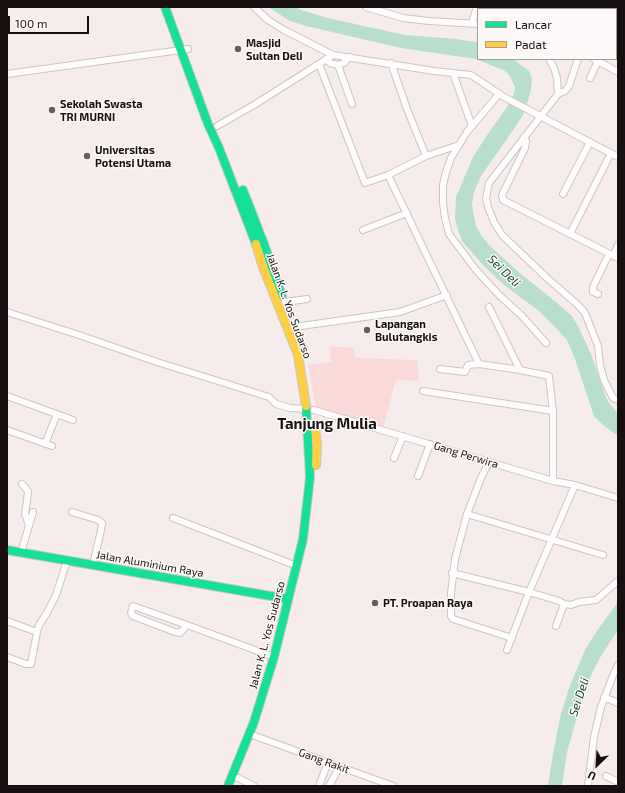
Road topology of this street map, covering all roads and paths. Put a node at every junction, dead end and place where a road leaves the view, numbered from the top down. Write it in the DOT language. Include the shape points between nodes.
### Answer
graph roads {
  1 [pos="165,7"];
  2 [pos="171,7"];
  3 [pos="254,7"];
  4 [pos="366,7"];
  5 [pos="477,7"];
  6 [pos="475,24"];
  7 [pos="185,50"];
  8 [pos="333,55"];
  9 [pos="350,57"];
  10 [pos="326,59"];
  11 [pos="550,60"];
  12 [pos="578,60"];
  13 [pos="596,60"];
  14 [pos="606,62"];
  15 [pos="391,63"];
  16 [pos="318,64"];
  17 [pos="338,64"];
  18 [pos="618,72"];
  19 [pos="453,73"];
  20 [pos="7,74"];
  21 [pos="590,78"];
  22 [pos="558,94"];
  23 [pos="502,96"];
  24 [pos="352,104"];
  25 [pos="541,116"];
  26 [pos="217,126"];
  27 [pos="472,126"];
  28 [pos="524,137"];
  29 [pos="590,142"];
  30 [pos="459,145"];
  31 [pos="611,153"];
  32 [pos="426,156"];
  33 [pos="618,157"];
  34 [pos="388,174"];
  35 [pos="563,194"];
  36 [pos="407,214"];
  37 [pos="363,230"];
  38 [pos="570,234"];
  39 [pos="618,245"];
  40 [pos="613,256"];
  41 [pos="598,294"];
  42 [pos="447,295"];
  43 [pos="307,299"];
  44 [pos="285,302"];
  45 [pos="489,307"];
  46 [pos="7,312"];
  47 [pos="294,327"];
  48 [pos="546,343"];
  49 [pos="479,364"];
  50 [pos="440,369"];
  51 [pos="520,370"];
  52 [pos="423,391"];
  53 [pos="7,396"];
  54 [pos="618,400"];
  55 [pos="311,410"];
  56 [pos="553,411"];
  57 [pos="57,414"];
  58 [pos="73,420"];
  59 [pos="7,430"];
  60 [pos="403,436"];
  61 [pos="45,444"];
  62 [pos="430,444"];
  63 [pos="52,446"];
  64 [pos="394,458"];
  65 [pos="489,462"];
  66 [pos="418,476"];
  67 [pos="553,481"];
  68 [pos="22,484"];
  69 [pos="575,485"];
  70 [pos="618,498"];
  71 [pos="33,512"];
  72 [pos="72,512"];
  73 [pos="467,514"];
  74 [pos="173,518"];
  75 [pos="28,525"];
  76 [pos="551,539"];
  77 [pos="7,550"];
  78 [pos="21,553"];
  79 [pos="603,555"];
  80 [pos="67,561"];
  81 [pos="93,565"];
  82 [pos="297,566"];
  83 [pos="452,573"];
  84 [pos="618,581"];
  85 [pos="529,592"];
  86 [pos="292,600"];
  87 [pos="564,604"];
  88 [pos="7,621"];
  89 [pos="187,625"];
  90 [pos="556,626"];
  91 [pos="37,632"];
  92 [pos="512,638"];
  93 [pos="507,650"];
  94 [pos="7,657"];
  95 [pos="274,657"];
  96 [pos="618,665"];
  97 [pos="604,697"];
  98 [pos="618,703"];
  99 [pos="255,736"];
  100 [pos="328,762"];
  101 [pos="340,766"];
  102 [pos="606,776"];
  103 [pos="618,782"];
  104 [pos="233,783"];
  105 [pos="254,786"];
  106 [pos="318,786"];
  107 [pos="329,786"];
  108 [pos="393,786"];
  109 [pos="588,786"];
  1 -- 7 [label="main road, Jalan K. L. Yos Sudarso"];
  2 -- 7 [label="main road, Jalan K. L. Yos Sudarso"];
  3 -- 8 [label="street" via="284,30"];
  4 -- 6 [label="street" via="403,18"];
  5 -- 6 [label="street"];
  7 -- 20 [label="street"];
  7 -- 26 [label="main road, Jalan K. L. Yos Sudarso" via="197,71 204,97"];
  7 -- 55 [label="main road, Jalan K. L. Yos Sudarso" via="208,124 298,355"];
  8 -- 9 [label="street"];
  8 -- 10 [label="street"];
  9 -- 15 [label="street"];
  9 -- 17 [label="street" via="344,63"];
  10 -- 16 [label="street"];
  10 -- 17 [label="street" via="330,63"];
  11 -- 22 [label="street" via="557,78"];
  12 -- 22 [label="street" via="569,86"];
  13 -- 14 [label="street"];
  13 -- 21 [label="street"];
  14 -- 18 [label="street"];
  15 -- 19 [label="street"];
  15 -- 32 [label="street"];
  16 -- 26 [label="street" via="254,106"];
  16 -- 34 [label="street" via="365,183"];
  17 -- 24 [label="street"];
  19 -- 23 [label="street" via="476,77"];
  19 -- 27 [label="street"];
  22 -- 25 [label="street"];
  23 -- 25 [label="street"];
  23 -- 27 [label="street"];
  25 -- 28 [label="street"];
  25 -- 29 [label="street"];
  26 -- 44 [label="main road, Jalan K. L. Yos Sudarso"];
  27 -- 30 [label="street"];
  28 -- 38 [label="street" via="525,148 502,198"];
  28 -- 54 [label="street" via="489,183 486,198 488,207 502,235 585,313 598,346 604,380 613,398"];
  29 -- 31 [label="street"];
  29 -- 35 [label="street"];
  30 -- 32 [label="street"];
  30 -- 48 [label="street" via="451,158 443,185 443,203 449,234 476,270"];
  31 -- 33 [label="street"];
  31 -- 38 [label="street"];
  32 -- 34 [label="street"];
  34 -- 36 [label="street"];
  36 -- 37 [label="street"];
  36 -- 42 [label="street"];
  38 -- 40 [label="street"];
  39 -- 40 [label="street"];
  40 -- 41 [label="street" via="594,287 593,292"];
  42 -- 47 [label="street" via="400,312"];
  42 -- 49 [label="street"];
  43 -- 44 [label="street"];
  44 -- 47 [label="main road, Jalan K. L. Yos Sudarso"];
  45 -- 51 [label="street"];
  46 -- 55 [label="street, Gang Perwira" via="269,396 276,404"];
  47 -- 55 [label="main road, Jalan K. L. Yos Sudarso" via="305,362"];
  49 -- 50 [label="street" via="468,365 465,372"];
  49 -- 51 [label="street"];
  51 -- 56 [label="street" via="549,376"];
  52 -- 56 [label="street"];
  53 -- 57 [label="street"];
  55 -- 60 [label="street, Gang Perwira"];
  55 -- 82 [label="main road, Jalan K. L. Yos Sudarso" via="310,477"];
  55 -- 86 [label="main road, Jalan K. L. Yos Sudarso" via="317,445 315,493 308,545"];
  56 -- 67 [label="street"];
  57 -- 58 [label="street"];
  57 -- 61 [label="street"];
  59 -- 61 [label="street"];
  60 -- 62 [label="street, Gang Perwira"];
  60 -- 64 [label="street"];
  61 -- 63 [label="street"];
  62 -- 65 [label="street, Gang Perwira"];
  62 -- 66 [label="street"];
  65 -- 67 [label="street, Gang Perwira"];
  65 -- 73 [label="street"];
  67 -- 69 [label="street, Gang Perwira"];
  68 -- 75 [label="street" via="28,491 25,514"];
  69 -- 70 [label="street, Gang Perwira"];
  69 -- 76 [label="street"];
  71 -- 75 [label="street"];
  72 -- 81 [label="street" via="102,523"];
  73 -- 76 [label="street"];
  73 -- 83 [label="street"];
  74 -- 82 [label="street"];
  75 -- 78 [label="street"];
  76 -- 79 [label="street"];
  76 -- 85 [label="street"];
  77 -- 78 [label="main road, Jalan Aluminium Raya"];
  78 -- 80 [label="main road, Jalan Aluminium Raya"];
  80 -- 81 [label="main road, Jalan Aluminium Raya"];
  80 -- 91 [label="street" via="56,595"];
  81 -- 86 [label="main road, Jalan Aluminium Raya"];
  82 -- 86 [label="main road, Jalan K. L. Yos Sudarso"];
  83 -- 85 [label="street"];
  83 -- 92 [label="street" via="452,618"];
  84 -- 87 [label="street" via="596,600"];
  85 -- 87 [label="street"];
  85 -- 92 [label="street"];
  86 -- 95 [label="main road, Jalan K. L. Yos Sudarso"];
  86 -- 99 [label="main road, Jalan K. L. Yos Sudarso"];
  87 -- 90 [label="street"];
  88 -- 91 [label="street"];
  89 -- 89 [label="street" via="134,606 132,609 133,616 175,632 180,633"];
  89 -- 95 [label="street"];
  91 -- 94 [label="street" via="31,664"];
  92 -- 93 [label="street"];
  95 -- 104 [label="main road, Jalan K. L. Yos Sudarso"];
  96 -- 97 [label="street"];
  97 -- 98 [label="street"];
  97 -- 109 [label="street" via="594,737"];
  99 -- 100 [label="street, Gang Rakit"];
  99 -- 104 [label="main road, Jalan K. L. Yos Sudarso"];
  100 -- 101 [label="street, Gang Rakit"];
  100 -- 106 [label="street"];
  101 -- 107 [label="street"];
  101 -- 108 [label="street, Gang Rakit"];
  102 -- 103 [label="street"];
  104 -- 105 [label="street"];
}
